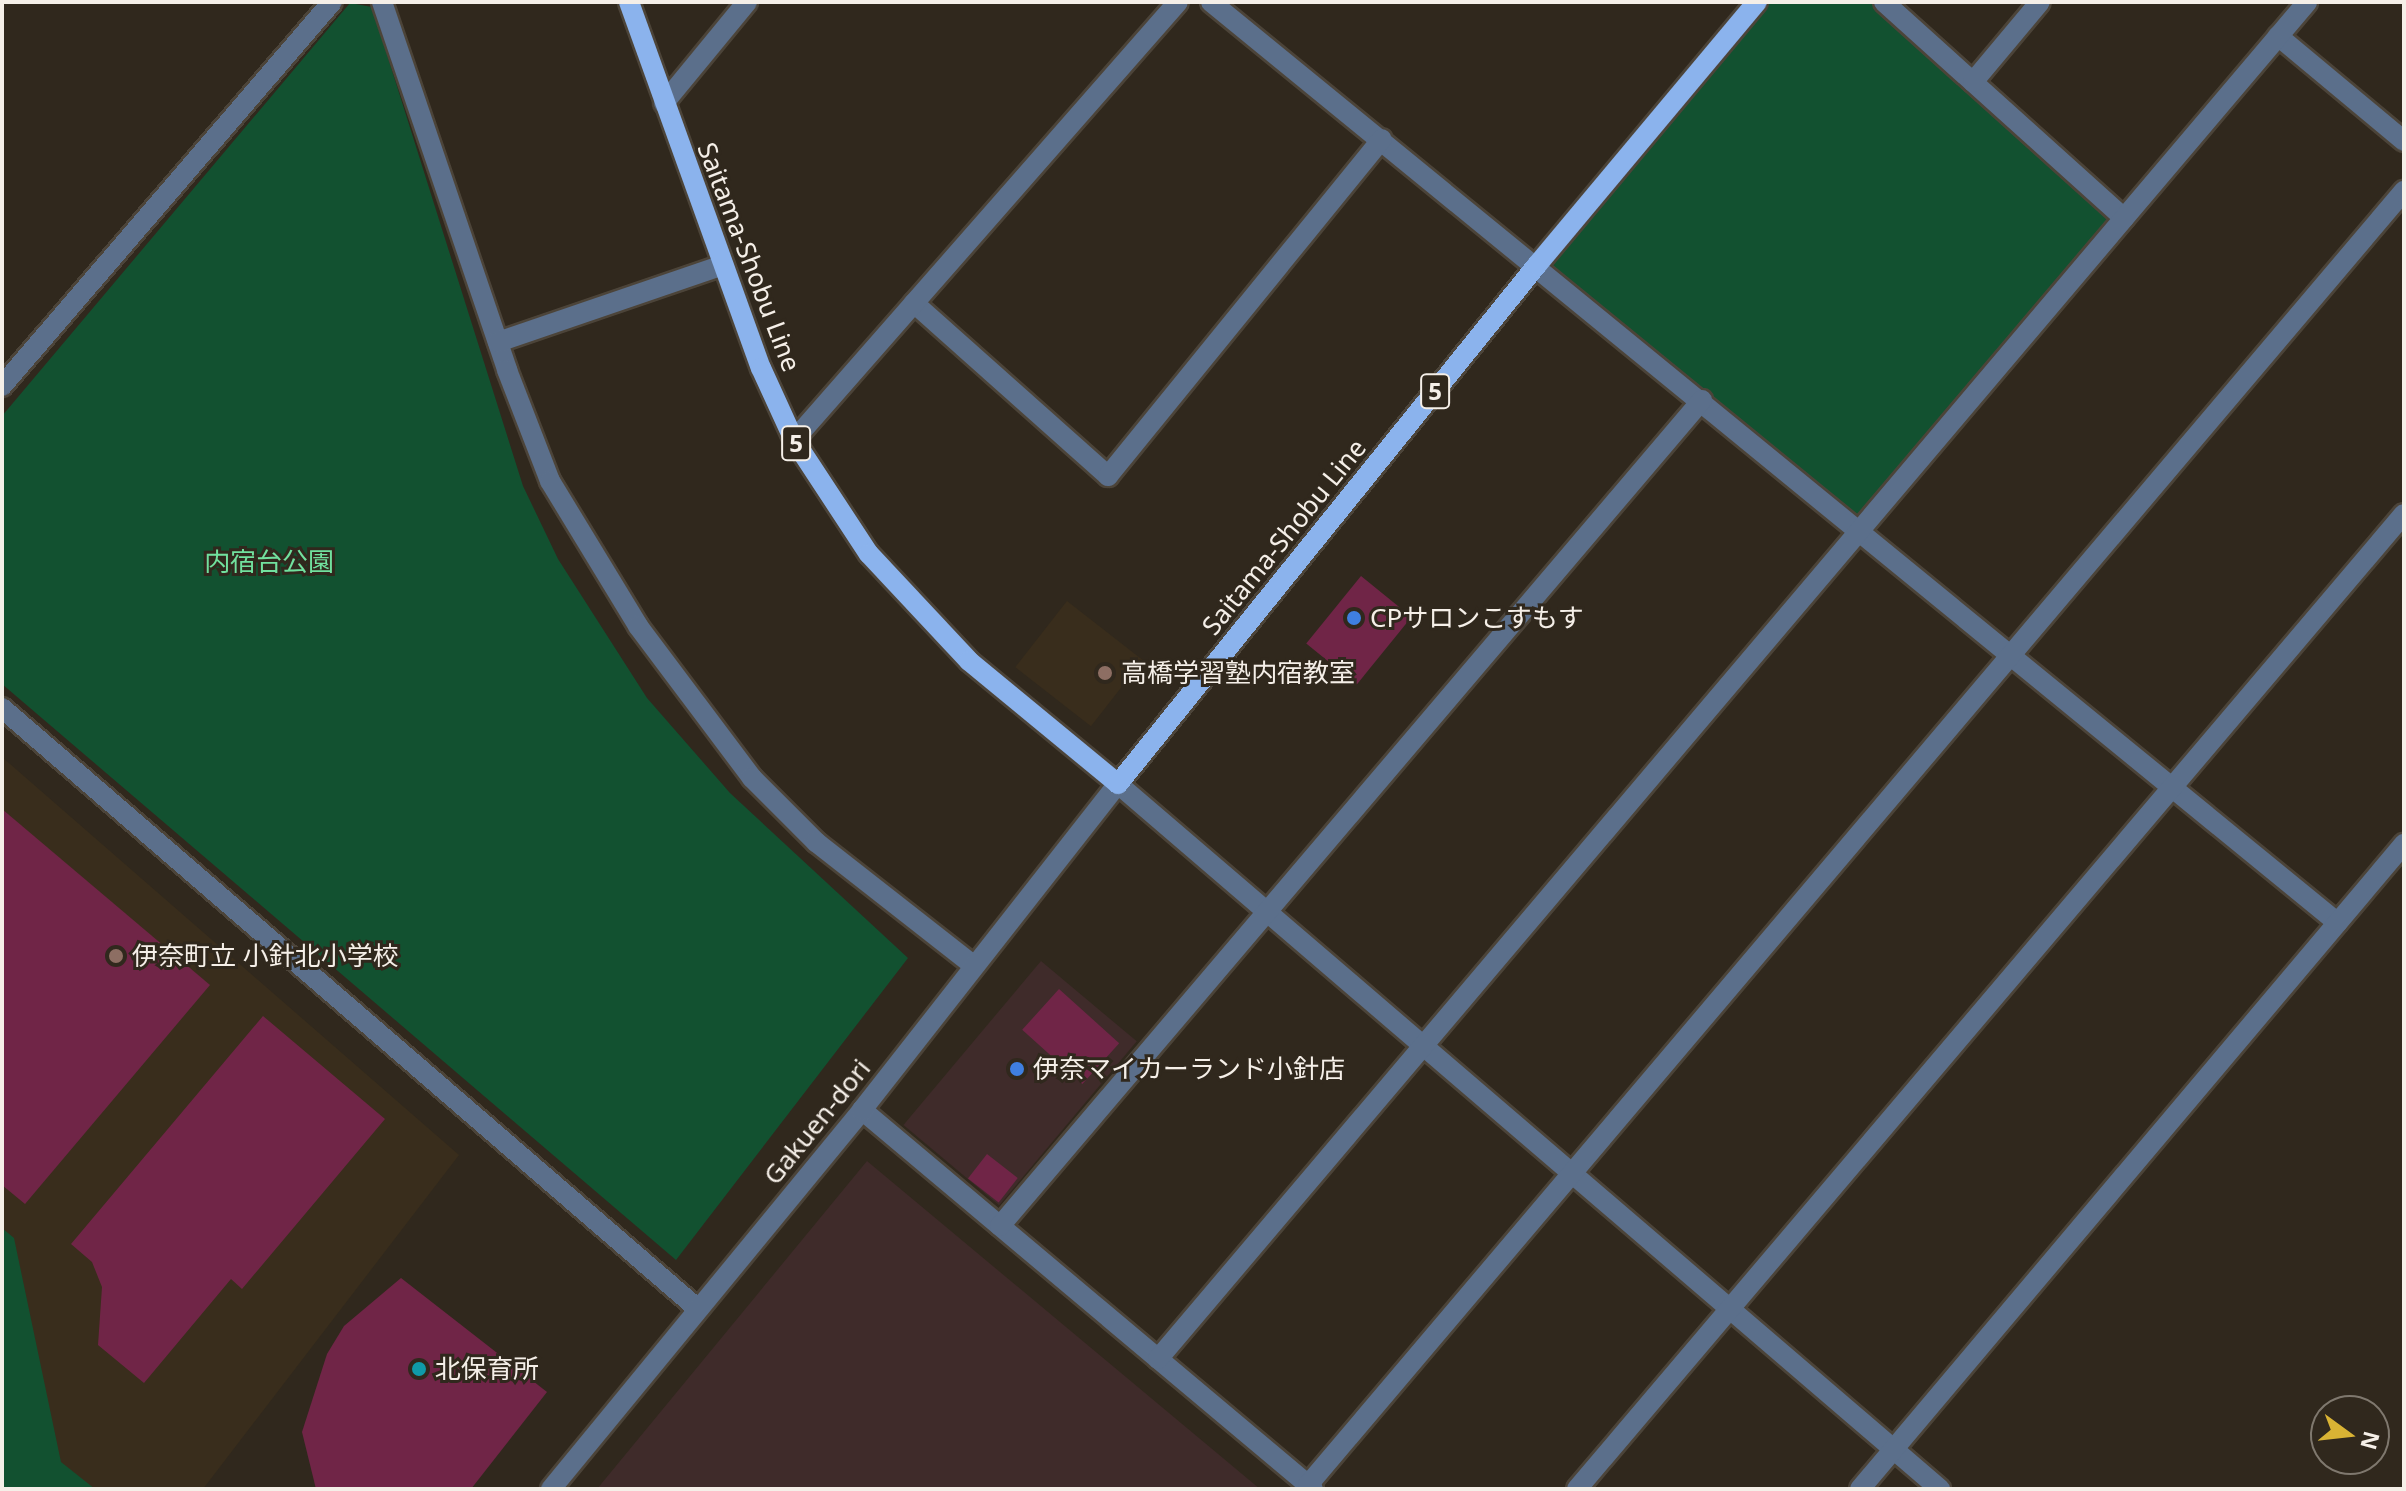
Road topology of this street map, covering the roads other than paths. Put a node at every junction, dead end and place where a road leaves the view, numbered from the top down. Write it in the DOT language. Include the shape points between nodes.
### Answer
graph roads {
  1 [pos="332,2"];
  2 [pos="382,2"];
  3 [pos="629,2"];
  4 [pos="747,2"];
  5 [pos="1178,2"];
  6 [pos="1211,2"];
  7 [pos="1757,2"];
  8 [pos="1884,2"];
  9 [pos="2040,2"];
  10 [pos="2307,2"];
  11 [pos="2278,36"];
  12 [pos="1973,82"];
  13 [pos="664,103"];
  14 [pos="1382,139"];
  15 [pos="2404,141"];
  16 [pos="2404,191"];
  17 [pos="2124,218"];
  18 [pos="723,265"];
  19 [pos="1537,265"];
  20 [pos="914,303"];
  21 [pos="498,342"];
  22 [pos="2,386"];
  23 [pos="1702,400"];
  24 [pos="794,440"];
  25 [pos="2404,514"];
  26 [pos="1860,530"];
  27 [pos="2012,654"];
  28 [pos="2,708"];
  29 [pos="1118,784"];
  30 [pos="2173,787"];
  31 [pos="2404,844"];
  32 [pos="1267,912"];
  33 [pos="2338,923"];
  34 [pos="974,966"];
  35 [pos="1424,1046"];
  36 [pos="862,1110"];
  37 [pos="1572,1174"];
  38 [pos="1000,1226"];
  39 [pos="698,1309"];
  40 [pos="1730,1309"];
  41 [pos="1158,1359"];
  42 [pos="1893,1449"];
  43 [pos="1310,1487"];
  44 [pos="551,1489"];
  45 [pos="1577,1489"];
  46 [pos="1860,1489"];
  47 [pos="1940,1489"];
  1 -- 22 [label="street"];
  2 -- 21 [label="street"];
  3 -- 13 [label="main road, Saitama-Shobu Line / 5"];
  4 -- 13 [label="street"];
  5 -- 20 [label="street"];
  6 -- 14 [label="street"];
  7 -- 19 [label="main road, Saitama-Shobu Line / 5"];
  8 -- 12 [label="street"];
  9 -- 12 [label="street"];
  10 -- 11 [label="street"];
  11 -- 15 [label="street"];
  11 -- 17 [label="street"];
  12 -- 17 [label="street"];
  13 -- 18 [label="main road, Saitama-Shobu Line / 5"];
  14 -- 19 [label="street"];
  14 -- 20 [label="street" via="1108,476"];
  16 -- 27 [label="street"];
  17 -- 26 [label="street"];
  18 -- 21 [label="street"];
  18 -- 24 [label="main road, Saitama-Shobu Line / 5"];
  19 -- 23 [label="street"];
  19 -- 29 [label="main road, Saitama-Shobu Line / 5"];
  20 -- 24 [label="street"];
  21 -- 34 [label="street" via="550,481 671,676 752,778 816,842"];
  23 -- 26 [label="street"];
  23 -- 32 [label="street"];
  24 -- 29 [label="main road, Saitama-Shobu Line / 5" via="869,554 959,650"];
  25 -- 30 [label="street"];
  26 -- 27 [label="street"];
  26 -- 35 [label="street"];
  27 -- 30 [label="street"];
  27 -- 37 [label="street"];
  28 -- 39 [label="street"];
  29 -- 32 [label="street"];
  29 -- 34 [label="street, Gakuen-dori"];
  30 -- 33 [label="street"];
  30 -- 40 [label="street"];
  31 -- 33 [label="street"];
  32 -- 35 [label="street"];
  32 -- 38 [label="street"];
  33 -- 42 [label="street"];
  34 -- 36 [label="street, Gakuen-dori"];
  35 -- 37 [label="street"];
  35 -- 41 [label="street"];
  36 -- 38 [label="street"];
  36 -- 39 [label="street, Gakuen-dori"];
  37 -- 40 [label="street"];
  37 -- 43 [label="street"];
  38 -- 41 [label="street"];
  39 -- 44 [label="street, Gakuen-dori"];
  40 -- 42 [label="street"];
  40 -- 45 [label="street"];
  41 -- 43 [label="street"];
  42 -- 46 [label="street"];
  42 -- 47 [label="street"];
}
